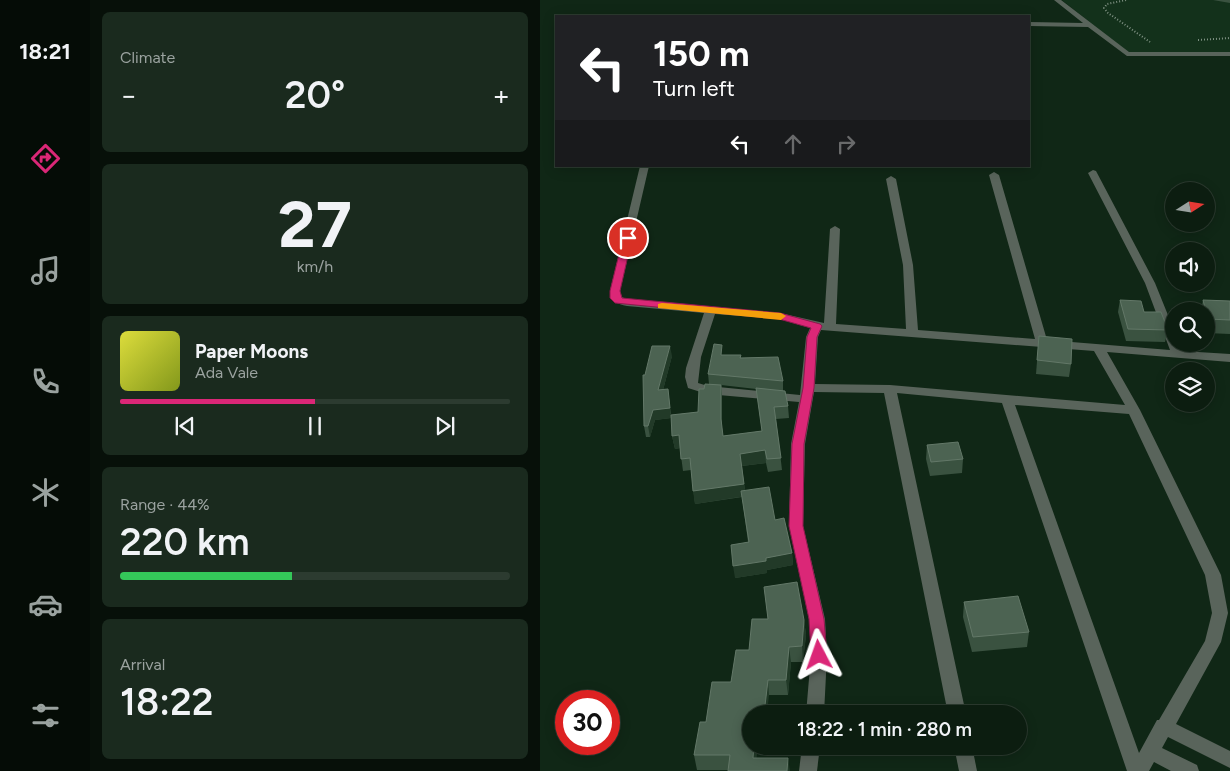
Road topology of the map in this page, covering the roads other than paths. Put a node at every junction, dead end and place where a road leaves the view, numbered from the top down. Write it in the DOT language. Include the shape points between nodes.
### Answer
graph roads {
  1 [pos="1057,0"];
  2 [pos="1030,24"];
  3 [pos="1089,25"];
  4 [pos="1230,54"];
  5 [pos="645,167"];
  6 [pos="1093,173"];
  7 [pos="994,175"];
  8 [pos="891,179"];
  9 [pos="836,229"];
  10 [pos="711,309"];
  11 [pos="823,326"];
  12 [pos="912,333"];
  13 [pos="1042,342"];
  14 [pos="1098,347"];
  15 [pos="1178,353"];
  16 [pos="1230,358"];
  17 [pos="890,389"];
  18 [pos="807,393"];
  19 [pos="1008,400"];
  20 [pos="1134,410"];
  21 [pos="816,705"];
  22 [pos="955,705"];
  23 [pos="1163,726"];
  24 [pos="1151,752"];
  25 [pos="810,755"];
  26 [pos="965,755"];
  27 [pos="1230,760"];
  28 [pos="808,771"];
  29 [pos="968,771"];
  30 [pos="1137,771"];
  31 [pos="1190,771"];
  1 -- 3 [label="street"];
  2 -- 3 [label="street"];
  3 -- 4 [label="street" via="1127,54"];
  5 -- 10 [label="street" via="616,298 627,303"];
  6 -- 15 [label="street" via="1150,283"];
  7 -- 13 [label="street"];
  8 -- 12 [label="street" via="908,265"];
  9 -- 11 [label="street"];
  10 -- 11 [label="street" via="780,316"];
  10 -- 18 [label="street" via="693,365 692,385 707,390"];
  11 -- 12 [label="street"];
  11 -- 18 [label="street" via="812,337"];
  12 -- 13 [label="street"];
  13 -- 14 [label="street"];
  14 -- 15 [label="street"];
  14 -- 20 [label="street"];
  15 -- 16 [label="street"];
  17 -- 18 [label="street"];
  17 -- 19 [label="street"];
  17 -- 22 [label="street"];
  18 -- 21 [label="street" via="798,444 796,526 817,619 819,655"];
  19 -- 20 [label="street"];
  19 -- 30 [label="street"];
  20 -- 23 [label="street" via="1213,575 1220,613 1213,642"];
  23 -- 24 [label="street"];
  23 -- 27 [label="street"];
  24 -- 30 [label="street"];
  24 -- 31 [label="street"];
  25 -- 28 [label="street"];
  26 -- 29 [label="street"];
}
